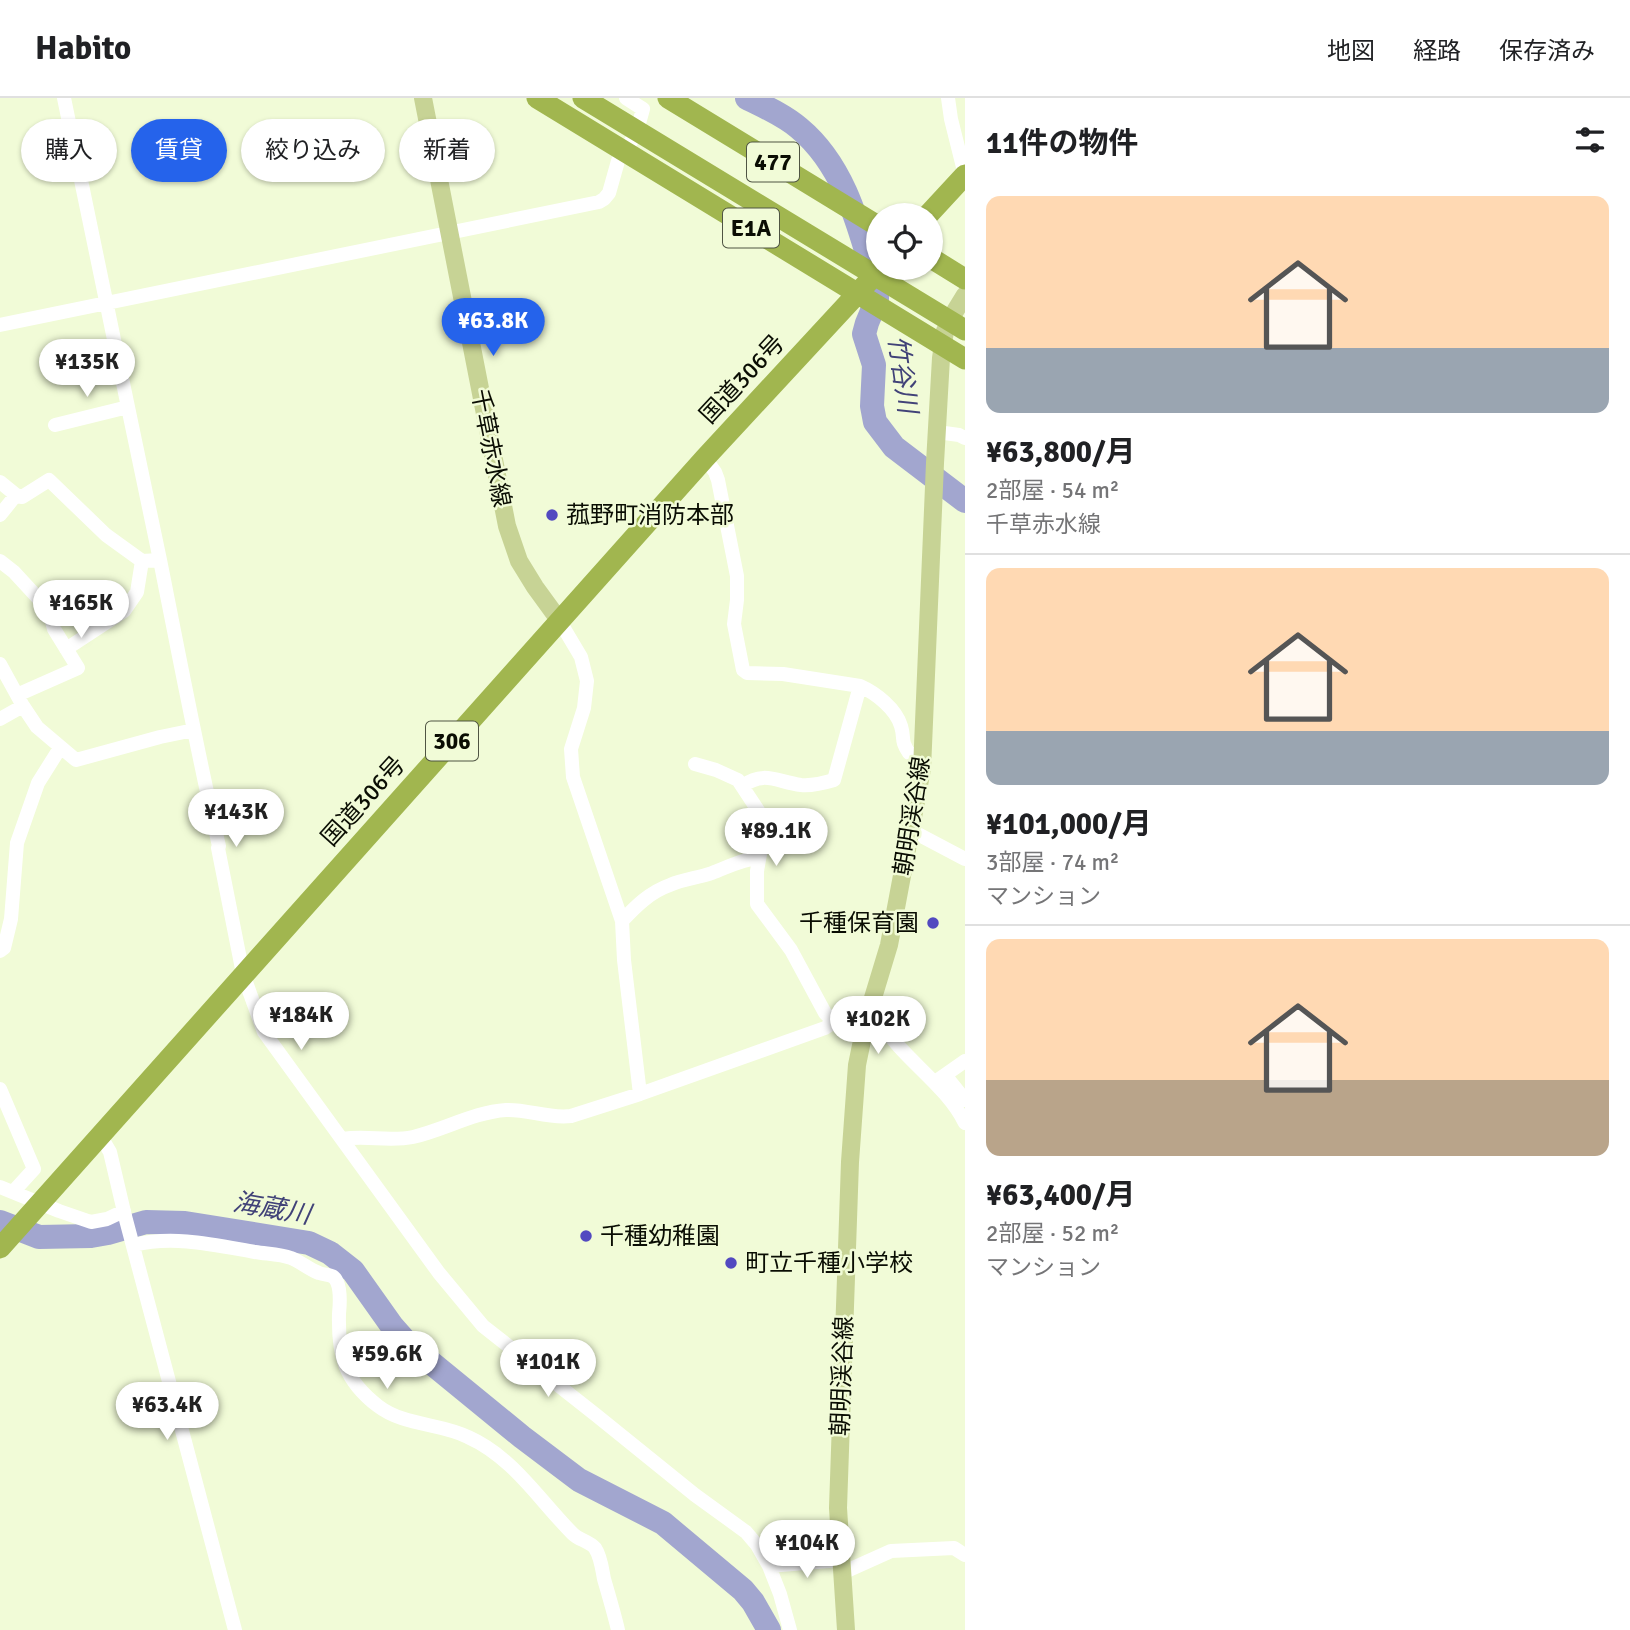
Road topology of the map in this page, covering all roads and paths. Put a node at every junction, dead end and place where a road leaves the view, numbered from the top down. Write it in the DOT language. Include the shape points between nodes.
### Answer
graph roads {
  1 [pos="64,98"];
  2 [pos="424,98"];
  3 [pos="537,98"];
  4 [pos="583,98"];
  5 [pos="626,98"];
  6 [pos="668,98"];
  7 [pos="947,98"];
  8 [pos="965,176"];
  9 [pos="939,203"];
  10 [pos="866,219"];
  11 [pos="449,233"];
  12 [pos="943,265"];
  13 [pos="965,279"];
  14 [pos="870,280"];
  15 [pos="965,295"];
  16 [pos="105,302"];
  17 [pos="0,325"];
  18 [pos="965,330"];
  19 [pos="965,359"];
  20 [pos="128,407"];
  21 [pos="55,425"];
  22 [pos="937,432"];
  23 [pos="965,438"];
  24 [pos="705,458"];
  25 [pos="0,482"];
  26 [pos="16,495"];
  27 [pos="0,515"];
  28 [pos="160,560"];
  29 [pos="0,561"];
  30 [pos="142,561"];
  31 [pos="559,620"];
  32 [pos="66,649"];
  33 [pos="0,664"];
  34 [pos="860,686"];
  35 [pos="20,701"];
  36 [pos="0,719"];
  37 [pos="194,730"];
  38 [pos="60,748"];
  39 [pos="923,756"];
  40 [pos="695,765"];
  41 [pos="742,786"];
  42 [pos="912,831"];
  43 [pos="759,858"];
  44 [pos="965,859"];
  45 [pos="6,912"];
  46 [pos="622,921"];
  47 [pos="0,951"];
  48 [pos="243,974"];
  49 [pos="874,994"];
  50 [pos="866,1021"];
  51 [pos="834,1022"];
  52 [pos="965,1061"];
  53 [pos="940,1078"];
  54 [pos="0,1089"];
  55 [pos="640,1094"];
  56 [pos="965,1100"];
  57 [pos="965,1123"];
  58 [pos="100,1135"];
  59 [pos="343,1139"];
  60 [pos="6,1189"];
  61 [pos="125,1213"];
  62 [pos="133,1242"];
  63 [pos="4,1244"];
  64 [pos="965,1555"];
  65 [pos="769,1566"];
  66 [pos="842,1567"];
  67 [pos="235,1630"];
  68 [pos="618,1630"];
  69 [pos="790,1630"];
  70 [pos="846,1630"];
  1 -- 16 [label="street"];
  2 -- 11 [label="main road, 千草赤水線"];
  3 -- 19 [label="highway, E1A"];
  4 -- 18 [label="highway, E1A"];
  5 -- 11 [label="street" via="643,109 636,134 618,161 604,199"];
  6 -- 10 [label="highway, 477"];
  7 -- 8 [label="street"];
  8 -- 9 [label="highway"];
  11 -- 16 [label="street"];
  11 -- 31 [label="main road, 千草赤水線" via="507,526 519,561"];
  12 -- 13 [label="highway"];
  14 -- 24 [label="highway, 国道306号 / 306"];
  15 -- 22 [label="main road, 朝明渓谷線" via="945,331"];
  16 -- 17 [label="street"];
  16 -- 20 [label="street"];
  20 -- 21 [label="street"];
  20 -- 28 [label="street"];
  22 -- 23 [label="street"];
  22 -- 39 [label="main road, 朝明渓谷線"];
  24 -- 31 [label="highway, 国道306号 / 306"];
  24 -- 34 [label="street" via="718,480 737,576 734,624 747,673"];
  25 -- 26 [label="street"];
  26 -- 27 [label="street"];
  26 -- 30 [label="street" via="22,497 49,480 106,535"];
  28 -- 30 [label="street"];
  28 -- 37 [label="street"];
  29 -- 32 [label="street" via="49,610"];
  30 -- 32 [label="street" via="137,592 124,611"];
  31 -- 46 [label="street" via="581,657 587,681 571,749 573,777"];
  31 -- 48 [label="highway, 国道306号 / 306"];
  32 -- 35 [label="street" via="78,668"];
  33 -- 35 [label="street"];
  34 -- 39 [label="street" via="893,711 909,753"];
  34 -- 41 [label="street" via="834,780 805,786 760,777"];
  35 -- 36 [label="street"];
  35 -- 38 [label="street" via="37,727"];
  37 -- 38 [label="street" via="76,760"];
  37 -- 48 [label="street"];
  38 -- 45 [label="street" via="37,783 17,843"];
  39 -- 42 [label="main road, 朝明渓谷線"];
  40 -- 41 [label="street" via="716,770"];
  41 -- 43 [label="street" via="762,824"];
  42 -- 44 [label="street"];
  42 -- 49 [label="main road, 朝明渓谷線"];
  43 -- 46 [label="street" via="655,891"];
  43 -- 51 [label="street" via="757,904"];
  45 -- 47 [label="street"];
  46 -- 55 [label="street"];
  48 -- 58 [label="highway, 国道306号 / 306"];
  48 -- 59 [label="street" via="264,1031"];
  49 -- 50 [label="main road, 朝明渓谷線"];
  49 -- 53 [label="street" via="883,1024 901,1047"];
  50 -- 51 [label="street"];
  50 -- 66 [label="main road, 朝明渓谷線" via="857,1065 850,1161 838,1508"];
  51 -- 55 [label="street"];
  52 -- 53 [label="street"];
  53 -- 56 [label="street"];
  53 -- 57 [label="street"];
  54 -- 60 [label="street" via="34,1169"];
  55 -- 59 [label="street" via="560,1118 506,1110 411,1137"];
  58 -- 61 [label="street" via="110,1152"];
  58 -- 63 [label="highway, 国道306号 / 306"];
  59 -- 65 [label="street" via="483,1326 746,1532"];
  60 -- 61 [label="street" via="91,1222"];
  61 -- 62 [label="street"];
  62 -- 67 [label="street"];
  62 -- 68 [label="street" via="162,1240 289,1257 335,1278 341,1356 350,1378 385,1411 467,1436 517,1472 576,1536 595,1549"];
  64 -- 66 [label="street" via="954,1548 891,1551"];
  65 -- 66 [label="street"];
  65 -- 69 [label="street"];
  66 -- 70 [label="main road, 朝明渓谷線"];
}
